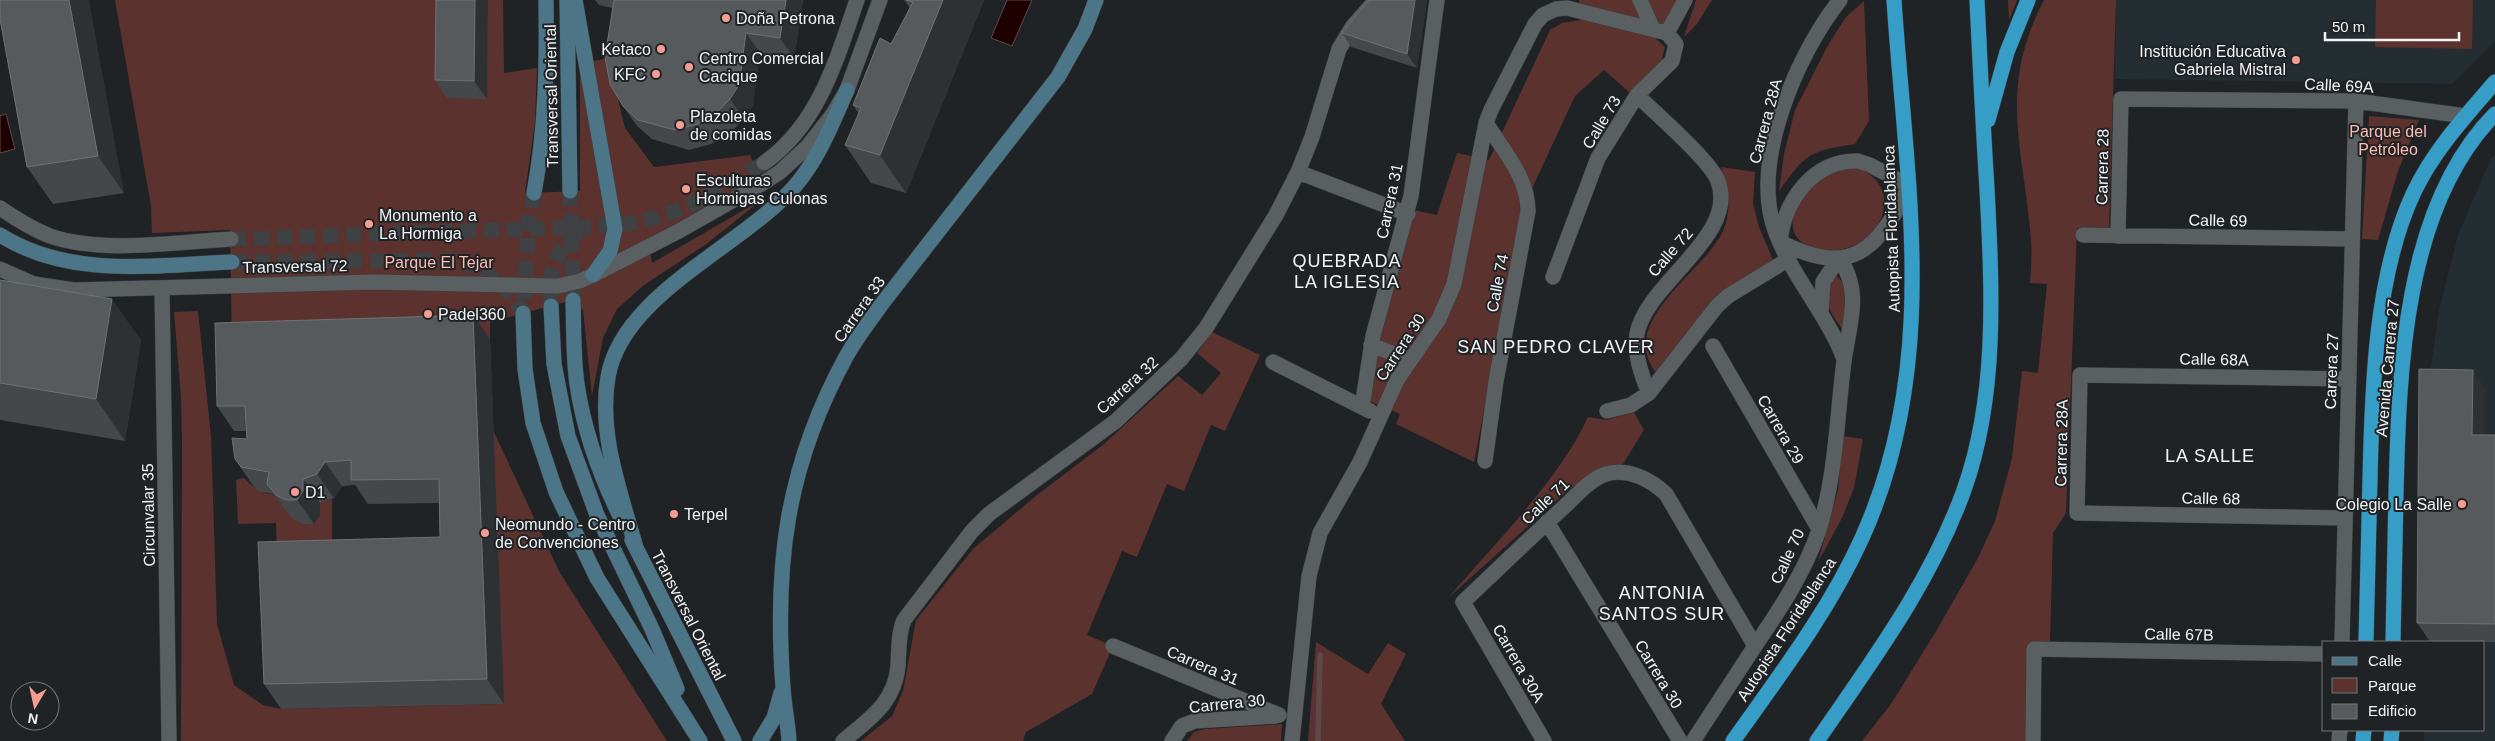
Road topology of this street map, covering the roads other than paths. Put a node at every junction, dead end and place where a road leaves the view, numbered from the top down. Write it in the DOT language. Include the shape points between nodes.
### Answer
graph roads {
  1 [pos="546,0"];
  2 [pos="567,0"];
  3 [pos="575,0"];
  4 [pos="857,0"];
  5 [pos="880,0"];
  6 [pos="1096,0"];
  7 [pos="1376,0"];
  8 [pos="1437,0"];
  9 [pos="1640,0"];
  10 [pos="1686,0"];
  11 [pos="1840,0"];
  12 [pos="1977,0"];
  13 [pos="2028,0"];
  14 [pos="1895,6"];
  15 [pos="1660,31"];
  16 [pos="2495,82"];
  17 [pos="847,90"];
  18 [pos="1637,95"];
  19 [pos="2120,99"];
  20 [pos="2356,101"];
  21 [pos="2465,116"];
  22 [pos="2494,116"];
  23 [pos="1486,123"];
  24 [pos="1984,136"];
  25 [pos="764,163"];
  26 [pos="1298,172"];
  27 [pos="1908,186"];
  28 [pos="570,191"];
  29 [pos="534,193"];
  30 [pos="0,208"];
  31 [pos="1408,214"];
  32 [pos="0,235"];
  33 [pos="2082,235"];
  34 [pos="2118,236"];
  35 [pos="231,239"];
  36 [pos="2352,239"];
  37 [pos="1780,242"];
  38 [pos="1839,258"];
  39 [pos="1789,259"];
  40 [pos="232,262"];
  41 [pos="0,269"];
  42 [pos="593,276"];
  43 [pos="1553,277"];
  44 [pos="162,288"];
  45 [pos="573,300"];
  46 [pos="551,306"];
  47 [pos="1821,312"];
  48 [pos="523,313"];
  49 [pos="1371,345"];
  50 [pos="1713,346"];
  51 [pos="1844,359"];
  52 [pos="1410,360"];
  53 [pos="1273,362"];
  54 [pos="2080,374"];
  55 [pos="2349,379"];
  56 [pos="1649,392"];
  57 [pos="1362,406"];
  58 [pos="1607,411"];
  59 [pos="1380,416"];
  60 [pos="1485,461"];
  61 [pos="2077,513"];
  62 [pos="2345,518"];
  63 [pos="1547,522"];
  64 [pos="1819,529"];
  65 [pos="636,548"];
  66 [pos="1464,602"];
  67 [pos="2342,641"];
  68 [pos="2366,641"];
  69 [pos="2393,641"];
  70 [pos="1113,646"];
  71 [pos="1755,646"];
  72 [pos="2322,654"];
  73 [pos="782,689"];
  74 [pos="1295,714"];
  75 [pos="1279,715"];
  76 [pos="691,726"];
  77 [pos="170,741"];
  78 [pos="700,741"];
  79 [pos="734,741"];
  80 [pos="760,741"];
  81 [pos="789,741"];
  82 [pos="843,741"];
  83 [pos="1172,741"];
  84 [pos="1292,741"];
  85 [pos="1544,741"];
  86 [pos="1680,741"];
  87 [pos="1693,741"];
  88 [pos="1732,741"];
  89 [pos="1817,741"];
  90 [pos="2033,741"];
  1 -- 29 [label="main road, Transversal Oriental" via="545,118"];
  2 -- 28 [label="main road, Transversal Oriental"];
  3 -- 42 [label="main road" via="615,229 610,251"];
  4 -- 25 [label="street" via="816,107 782,150"];
  5 -- 17 [label="street, Transversal 72"];
  6 -- 73 [label="main road, Carrera 33" via="1085,29 1058,77 881,305 848,355 827,396 795,480 783,545 780,574"];
  7 -- 26 [label="street, Carrera 32" via="1353,26 1339,49 1312,138"];
  8 -- 31 [label="street, Carrera 31"];
  9 -- 15 [label="street"];
  10 -- 15 [label="street"];
  11 -- 37 [label="street, Carrera 28A" via="1802,59 1772,147 1767,195 1769,212"];
  12 -- 24 [label="highway"];
  13 -- 24 [label="highway" via="2007,52"];
  14 -- 27 [label="highway, Autopista Floridablanca"];
  15 -- 18 [label="street, Calle 73" via="1676,44 1672,61"];
  15 -- 23 [label="street, Carrera 30" via="1576,8 1556,9 1535,24"];
  16 -- 21 [label="highway, Avenida Carrera 27"];
  17 -- 42 [label="street, Transversal 72" via="822,129 780,172"];
  17 -- 65 [label="main road" via="822,147 795,186 750,226 661,295 627,329 619,344 608,378 605,419"];
  18 -- 43 [label="street, Calle 73" via="1598,158"];
  18 -- 56 [label="street, Calle 72" via="1706,164 1718,181 1720,192 1718,208 1705,241 1655,297 1637,333 1639,367"];
  19 -- 20 [label="street, Calle 69A"];
  19 -- 34 [label="street, Carrera 28"];
  20 -- 21 [label="street, Calle 69A"];
  20 -- 36 [label="street, Carrera 27"];
  21 -- 68 [label="highway, Avenida Carrera 27" via="2431,162 2414,193 2397,240 2384,300 2371,437"];
  22 -- 69 [label="highway, Avenida Carrera 27" via="2466,149 2444,189 2426,239 2411,299 2398,423"];
  23 -- 52 [label="street, Carrera 30" via="1454,284 1439,319"];
  23 -- 60 [label="street, Calle 74" via="1522,179 1528,211 1496,380"];
  24 -- 89 [label="highway" via="1990,289 1988,367 1983,410 1965,489 1946,535 1912,600"];
  26 -- 31 [label="street"];
  26 -- 82 [label="street, Carrera 32" via="1276,215 1218,310 1181,359 1116,421 1007,499 960,546 904,620 890,698 882,709"];
  27 -- 37 [label="street" via="1858,162 1827,167 1798,192 1785,218"];
  27 -- 38 [label="street" via="1883,233 1861,251"];
  27 -- 88 [label="highway, Autopista Floridablanca" via="1914,272 1912,326 1905,396 1889,470 1862,539 1834,592"];
  30 -- 35 [label="street, Transversal 72" via="30,228 83,243 113,245"];
  31 -- 49 [label="street, Carrera 31"];
  32 -- 40 [label="main road" via="32,252 80,265 113,267"];
  33 -- 34 [label="street, Calle 69"];
  34 -- 36 [label="street, Calle 69"];
  36 -- 55 [label="street, Carrera 27"];
  37 -- 38 [label="street" via="1805,254"];
  37 -- 39 [label="street"];
  38 -- 47 [label="street" via="1824,282"];
  38 -- 51 [label="street, Calle 70" via="1847,271 1854,295"];
  39 -- 47 [label="street"];
  39 -- 56 [label="street" via="1717,306"];
  41 -- 44 [label="street, Transversal 72" via="34,284 56,288 90,291"];
  42 -- 44 [label="street, Transversal 72" via="558,286 373,282"];
  44 -- 77 [label="street, Circunvalar 35"];
  45 -- 65 [label="main road, Transversal Oriental" via="577,382 590,445 601,478"];
  46 -- 76 [label="main road" via="554,364 568,436 597,515 652,629"];
  47 -- 51 [label="street"];
  48 -- 76 [label="main road" via="525,369 533,423 556,492 597,578"];
  49 -- 52 [label="street"];
  49 -- 57 [label="street, Carrera 31"];
  50 -- 64 [label="street, Carrera 29"];
  51 -- 64 [label="street, Calle 70" via="1830,482"];
  52 -- 59 [label="street, Carrera 30"];
  53 -- 57 [label="street"];
  54 -- 55 [label="street, Calle 68A"];
  54 -- 61 [label="street, Carrera 28A"];
  55 -- 62 [label="street, Carrera 27"];
  56 -- 58 [label="street" via="1631,404"];
  57 -- 59 [label="street"];
  59 -- 74 [label="street, Carrera 30" via="1360,462 1316,545 1309,576"];
  61 -- 62 [label="street, Calle 68"];
  62 -- 67 [label="street, Carrera 27"];
  63 -- 66 [label="street, Calle 71"];
  63 -- 71 [label="street, Calle 71" via="1586,487 1606,474 1625,472 1654,483 1666,494"];
  63 -- 86 [label="street, Carrera 30"];
  64 -- 71 [label="street, Calle 70" via="1795,584"];
  65 -- 79 [label="main road, Transversal Oriental"];
  66 -- 85 [label="street, Carrera 30A"];
  70 -- 75 [label="street, Carrera 31"];
  71 -- 87 [label="street, Calle 70"];
  72 -- 90 [label="street, Calle 67B" via="2034,649"];
  73 -- 80 [label="main road, Carrera 33" via="774,718"];
  73 -- 81 [label="main road, Carrera 33"];
  74 -- 75 [label="street, Carrera 30"];
  74 -- 84 [label="street, Carrera 30"];
  75 -- 83 [label="street, Carrera 30" via="1195,721 1182,726"];
  76 -- 78 [label="main road"];
}
